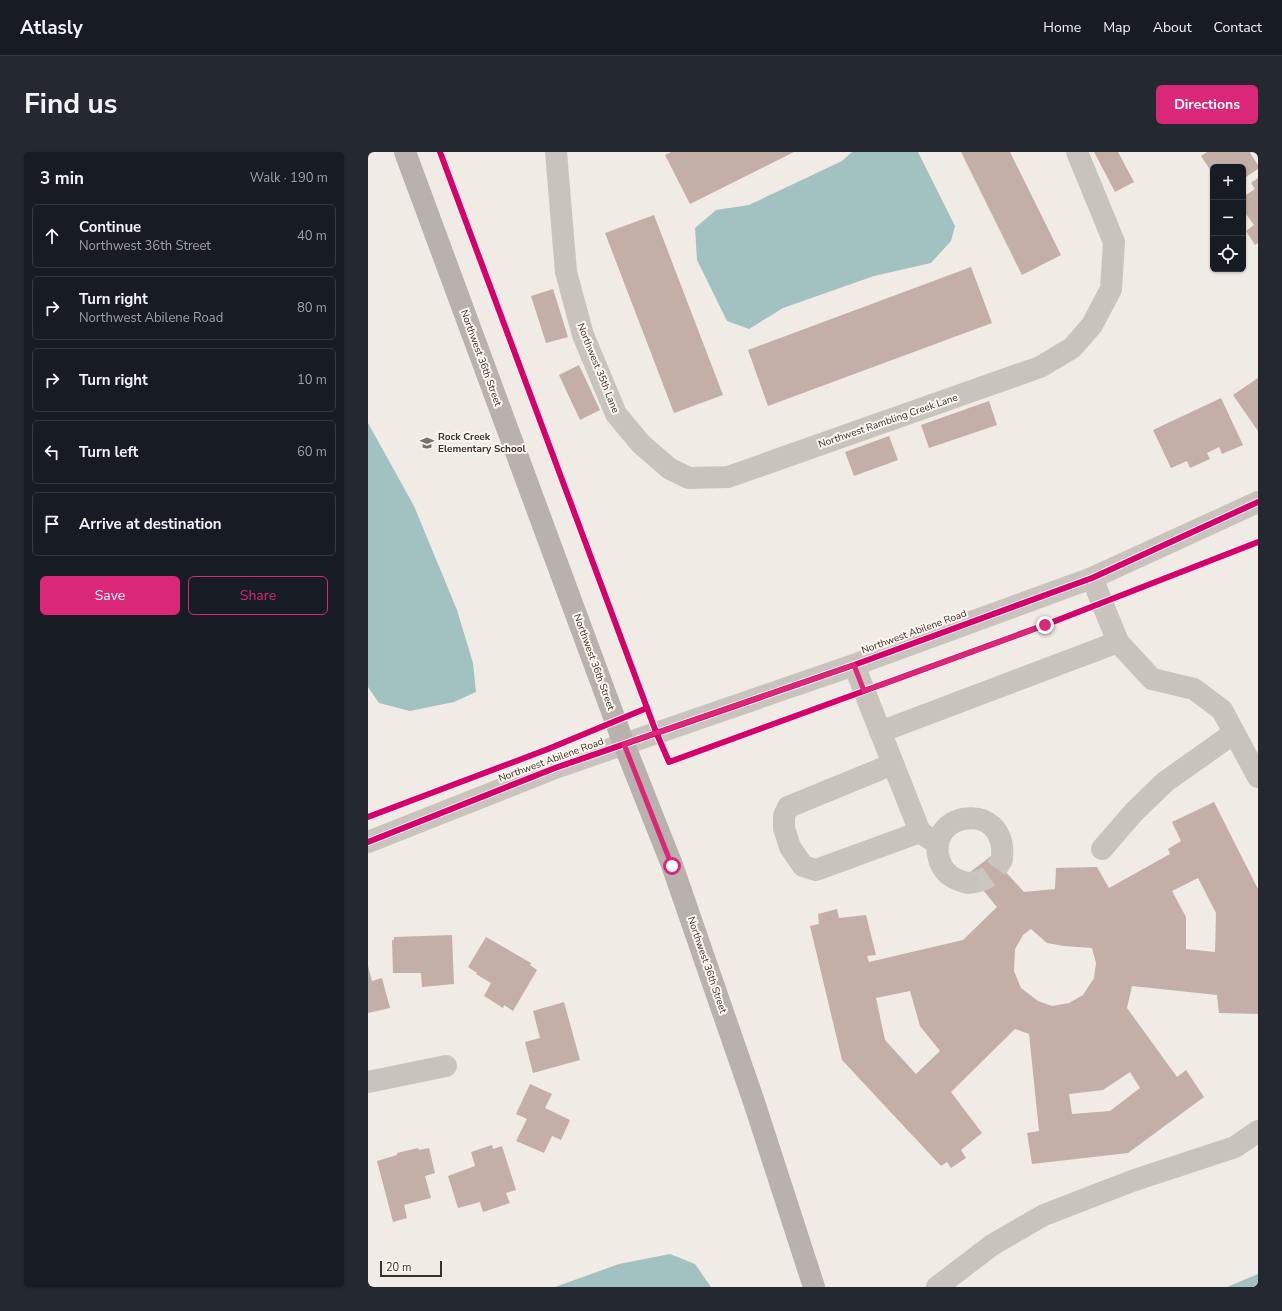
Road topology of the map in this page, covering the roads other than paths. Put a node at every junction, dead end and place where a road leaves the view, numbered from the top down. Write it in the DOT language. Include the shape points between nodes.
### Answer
graph roads {
  1 [pos="405,152"];
  2 [pos="556,152"];
  3 [pos="1077,152"];
  4 [pos="670,469"];
  5 [pos="1258,502"];
  6 [pos="1092,578"];
  7 [pos="1118,642"];
  8 [pos="854,665"];
  9 [pos="880,732"];
  10 [pos="1234,732"];
  11 [pos="624,744"];
  12 [pos="893,764"];
  13 [pos="1258,777"];
  14 [pos="920,832"];
  15 [pos="368,842"];
  16 [pos="938,844"];
  17 [pos="1102,849"];
  18 [pos="1002,859"];
  19 [pos="968,883"];
  20 [pos="446,1066"];
  21 [pos="368,1082"];
  22 [pos="1258,1131"];
  23 [pos="814,1287"];
  24 [pos="937,1287"];
  1 -- 11 [label="main road, Northwest 36th Street"];
  2 -- 4 [label="street, Northwest 35th Lane" via="566,272 583,335 616,414 641,444"];
  3 -- 4 [label="street, Northwest Rambling Creek Lane" via="1114,242 1111,289 1092,324 1072,348 1040,367 728,477 689,478"];
  5 -- 6 [label="street, Northwest Abilene Road"];
  6 -- 7 [label="street"];
  6 -- 8 [label="street, Northwest Abilene Road"];
  7 -- 9 [label="street"];
  7 -- 10 [label="street" via="1152,679 1194,689 1222,710"];
  8 -- 9 [label="street"];
  8 -- 11 [label="street, Northwest Abilene Road"];
  9 -- 12 [label="street"];
  10 -- 13 [label="street"];
  10 -- 17 [label="street" via="1165,782 1134,812"];
  11 -- 15 [label="street, Northwest Abilene Road" via="554,768"];
  11 -- 23 [label="main road, Northwest 36th Street" via="696,932"];
  12 -- 14 [label="street"];
  12 -- 14 [label="street" via="788,807 784,816 784,828 790,848 803,866 816,870"];
  14 -- 16 [label="street"];
  16 -- 18 [label="street" via="944,830 956,820 977,818 995,829 1003,848"];
  16 -- 19 [label="street" via="938,856 945,870 957,881"];
  20 -- 21 [label="street"];
  22 -- 24 [label="street" via="1235,1147 1132,1181 1044,1215 992,1245"];
}
